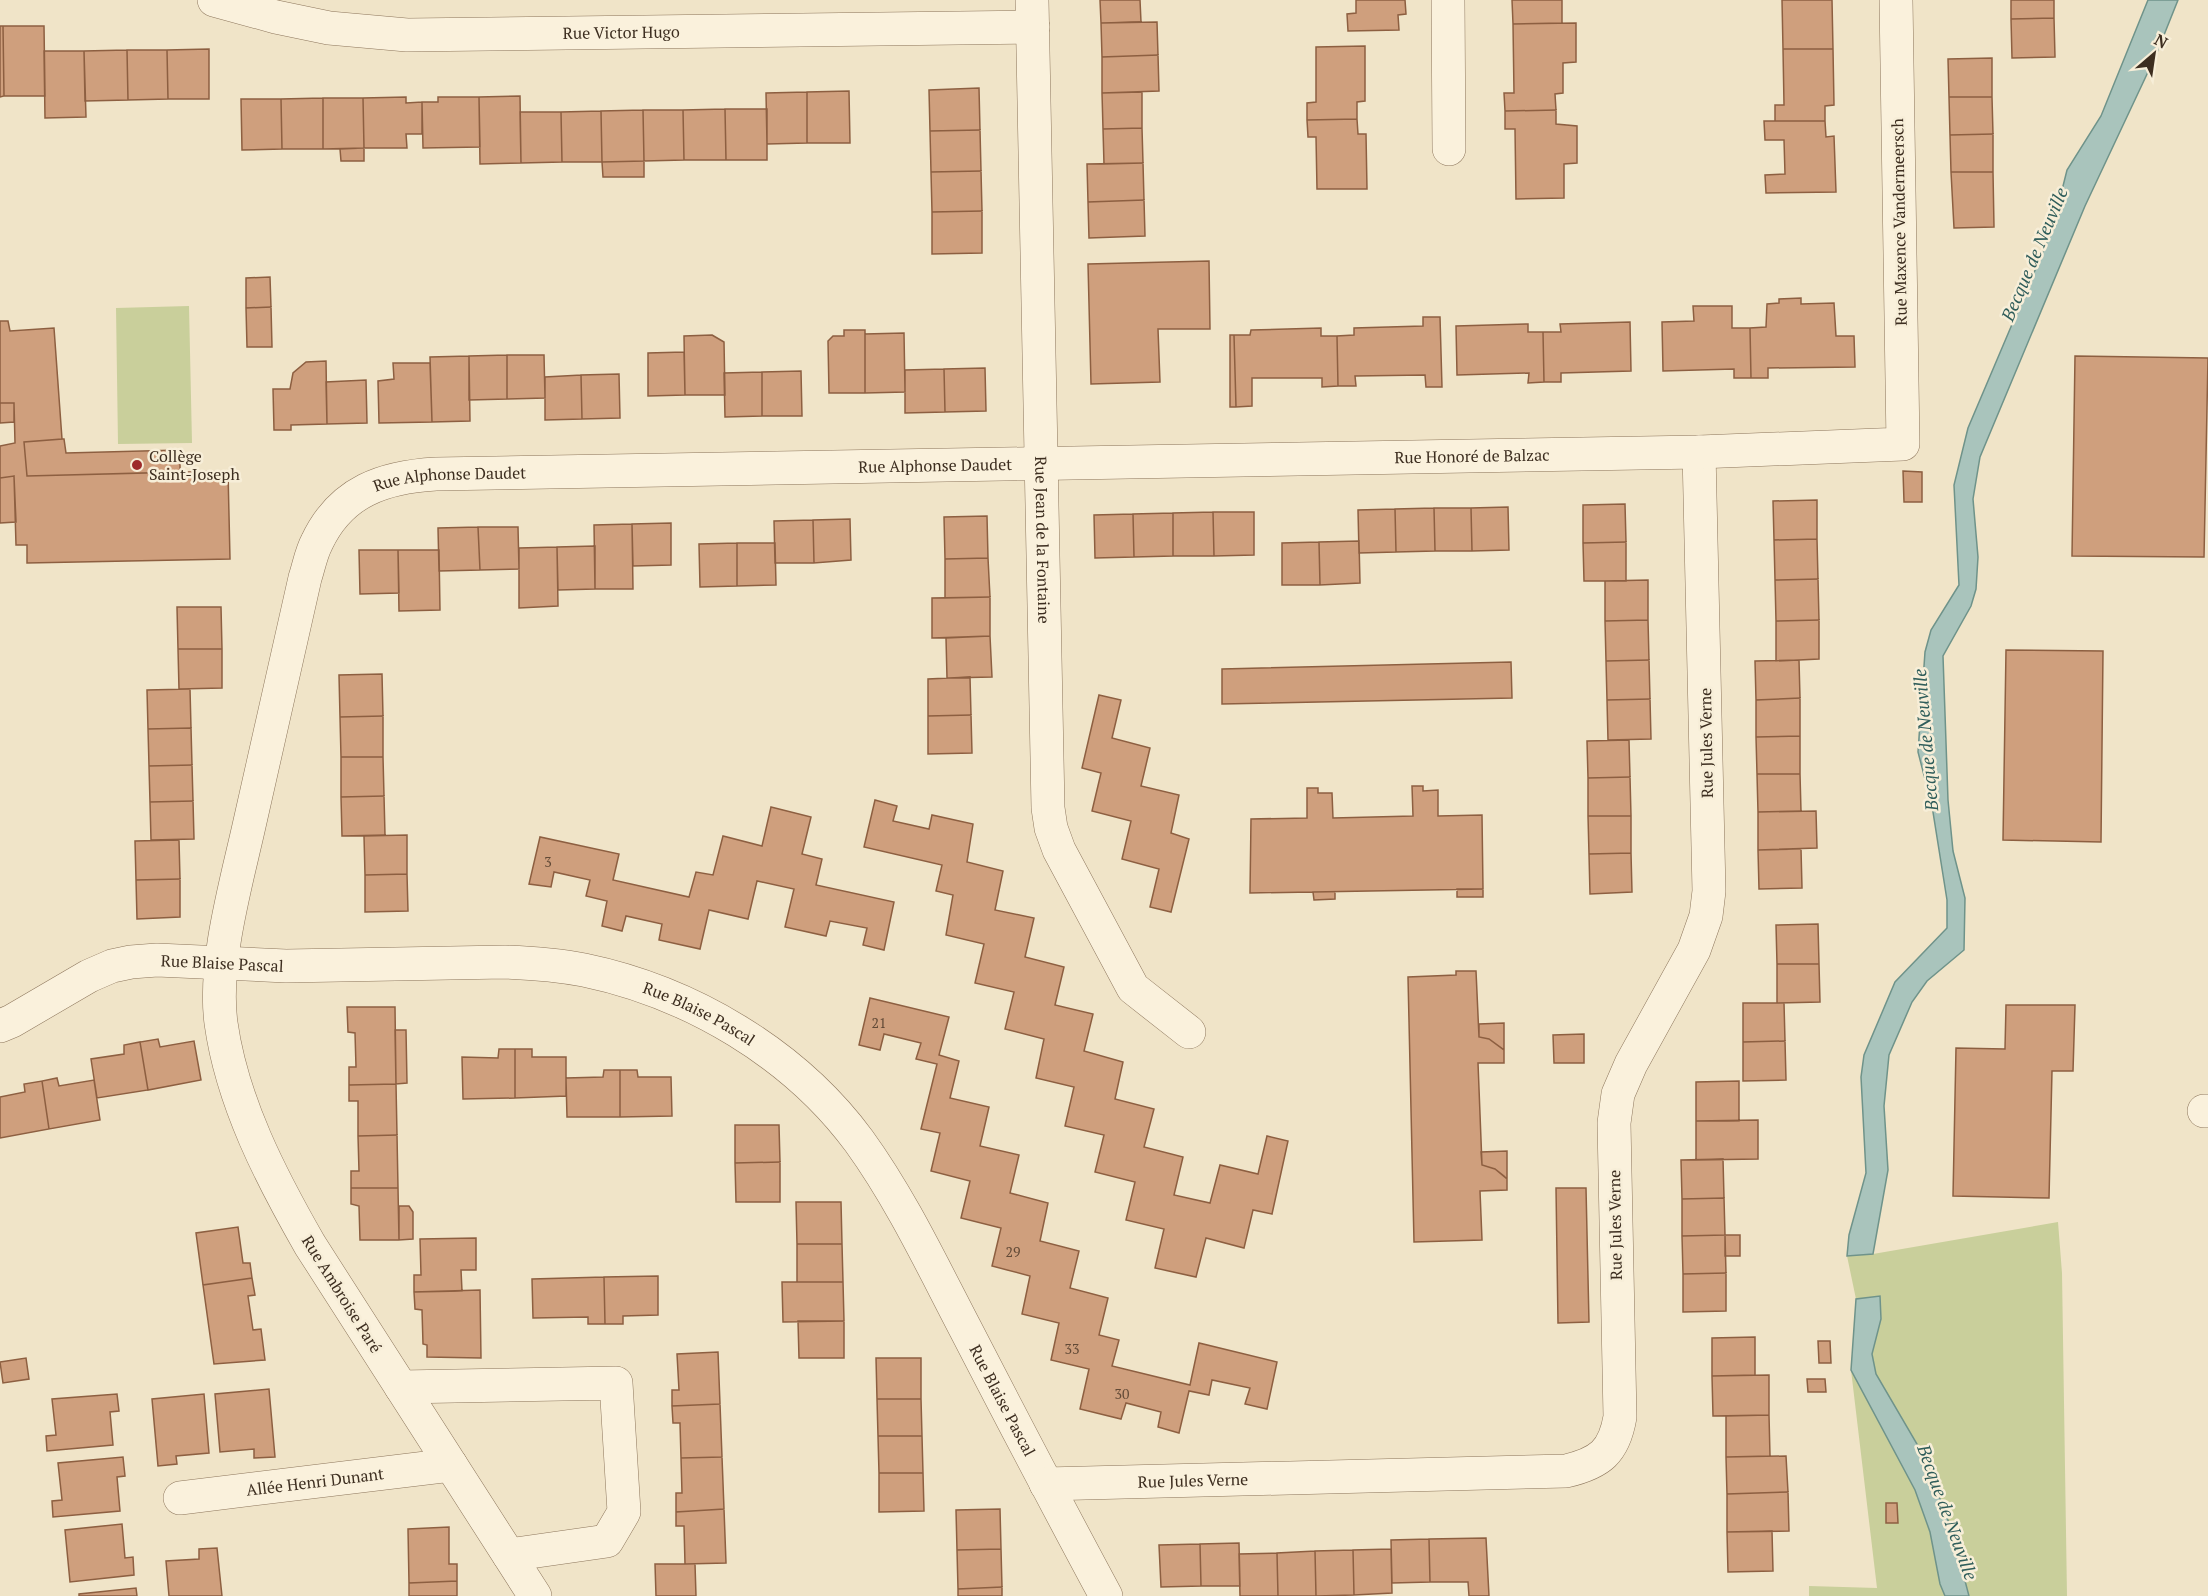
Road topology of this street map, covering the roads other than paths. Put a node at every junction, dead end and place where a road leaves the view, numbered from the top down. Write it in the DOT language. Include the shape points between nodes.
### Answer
graph roads {
  1 [pos="214,0"];
  2 [pos="1448,0"];
  3 [pos="1896,0"];
  4 [pos="1033,13"];
  5 [pos="329,14"];
  6 [pos="1449,149"];
  7 [pos="1903,444"];
  8 [pos="1700,452"];
  9 [pos="1041,463"];
  10 [pos="222,963"];
  11 [pos="0,1026"];
  12 [pos="1189,1032"];
  13 [pos="401,1387"];
  14 [pos="451,1465"];
  15 [pos="1046,1484"];
  16 [pos="180,1498"];
  17 [pos="509,1556"];
  18 [pos="536,1596"];
  19 [pos="1106,1596"];
  1 -- 5 [label="street, Rue Victor Hugo" via="276,17"];
  2 -- 6 [label="street"];
  3 -- 7 [label="street, Rue Maxence Vandermeersch"];
  4 -- 5 [label="street, Rue Victor Hugo" via="407,35"];
  4 -- 9 [label="street, Rue Jean de la Fontaine"];
  7 -- 8 [label="street, Rue Honoré de Balzac"];
  8 -- 9 [label="street, Rue Honoré de Balzac"];
  8 -- 15 [label="street, Rue Jules Verne" via="1709,891 1706,916 1694,950 1618,1094 1614,1123 1620,1417 1610,1448 1585,1466 1555,1472"];
  9 -- 10 [label="street, Rue Alphonse Daudet" via="436,474 405,476 378,484 353,498 332,517 316,543 305,578 232,900"];
  9 -- 12 [label="street, Rue Jean de la Fontaine" via="1051,828 1133,988"];
  10 -- 11 [label="street, Rue Blaise Pascal" via="157,960 112,966"];
  10 -- 13 [label="street, Rue Ambroise Paré" via="221,1023 230,1064 257,1142 310,1245"];
  10 -- 15 [label="street, Rue Blaise Pascal" via="286,966 505,962 561,967 613,977 649,990 752,1040 816,1093 872,1160 911,1226"];
  13 -- 14 [label="street, Rue Ambroise Paré"];
  13 -- 17 [label="street" via="616,1383 624,1512 607,1541"];
  14 -- 16 [label="street, Allée Henri Dunant"];
  14 -- 17 [label="street, Rue Ambroise Paré"];
  15 -- 19 [label="street, Rue Blaise Pascal"];
  17 -- 18 [label="street, Rue Ambroise Paré"];
}
